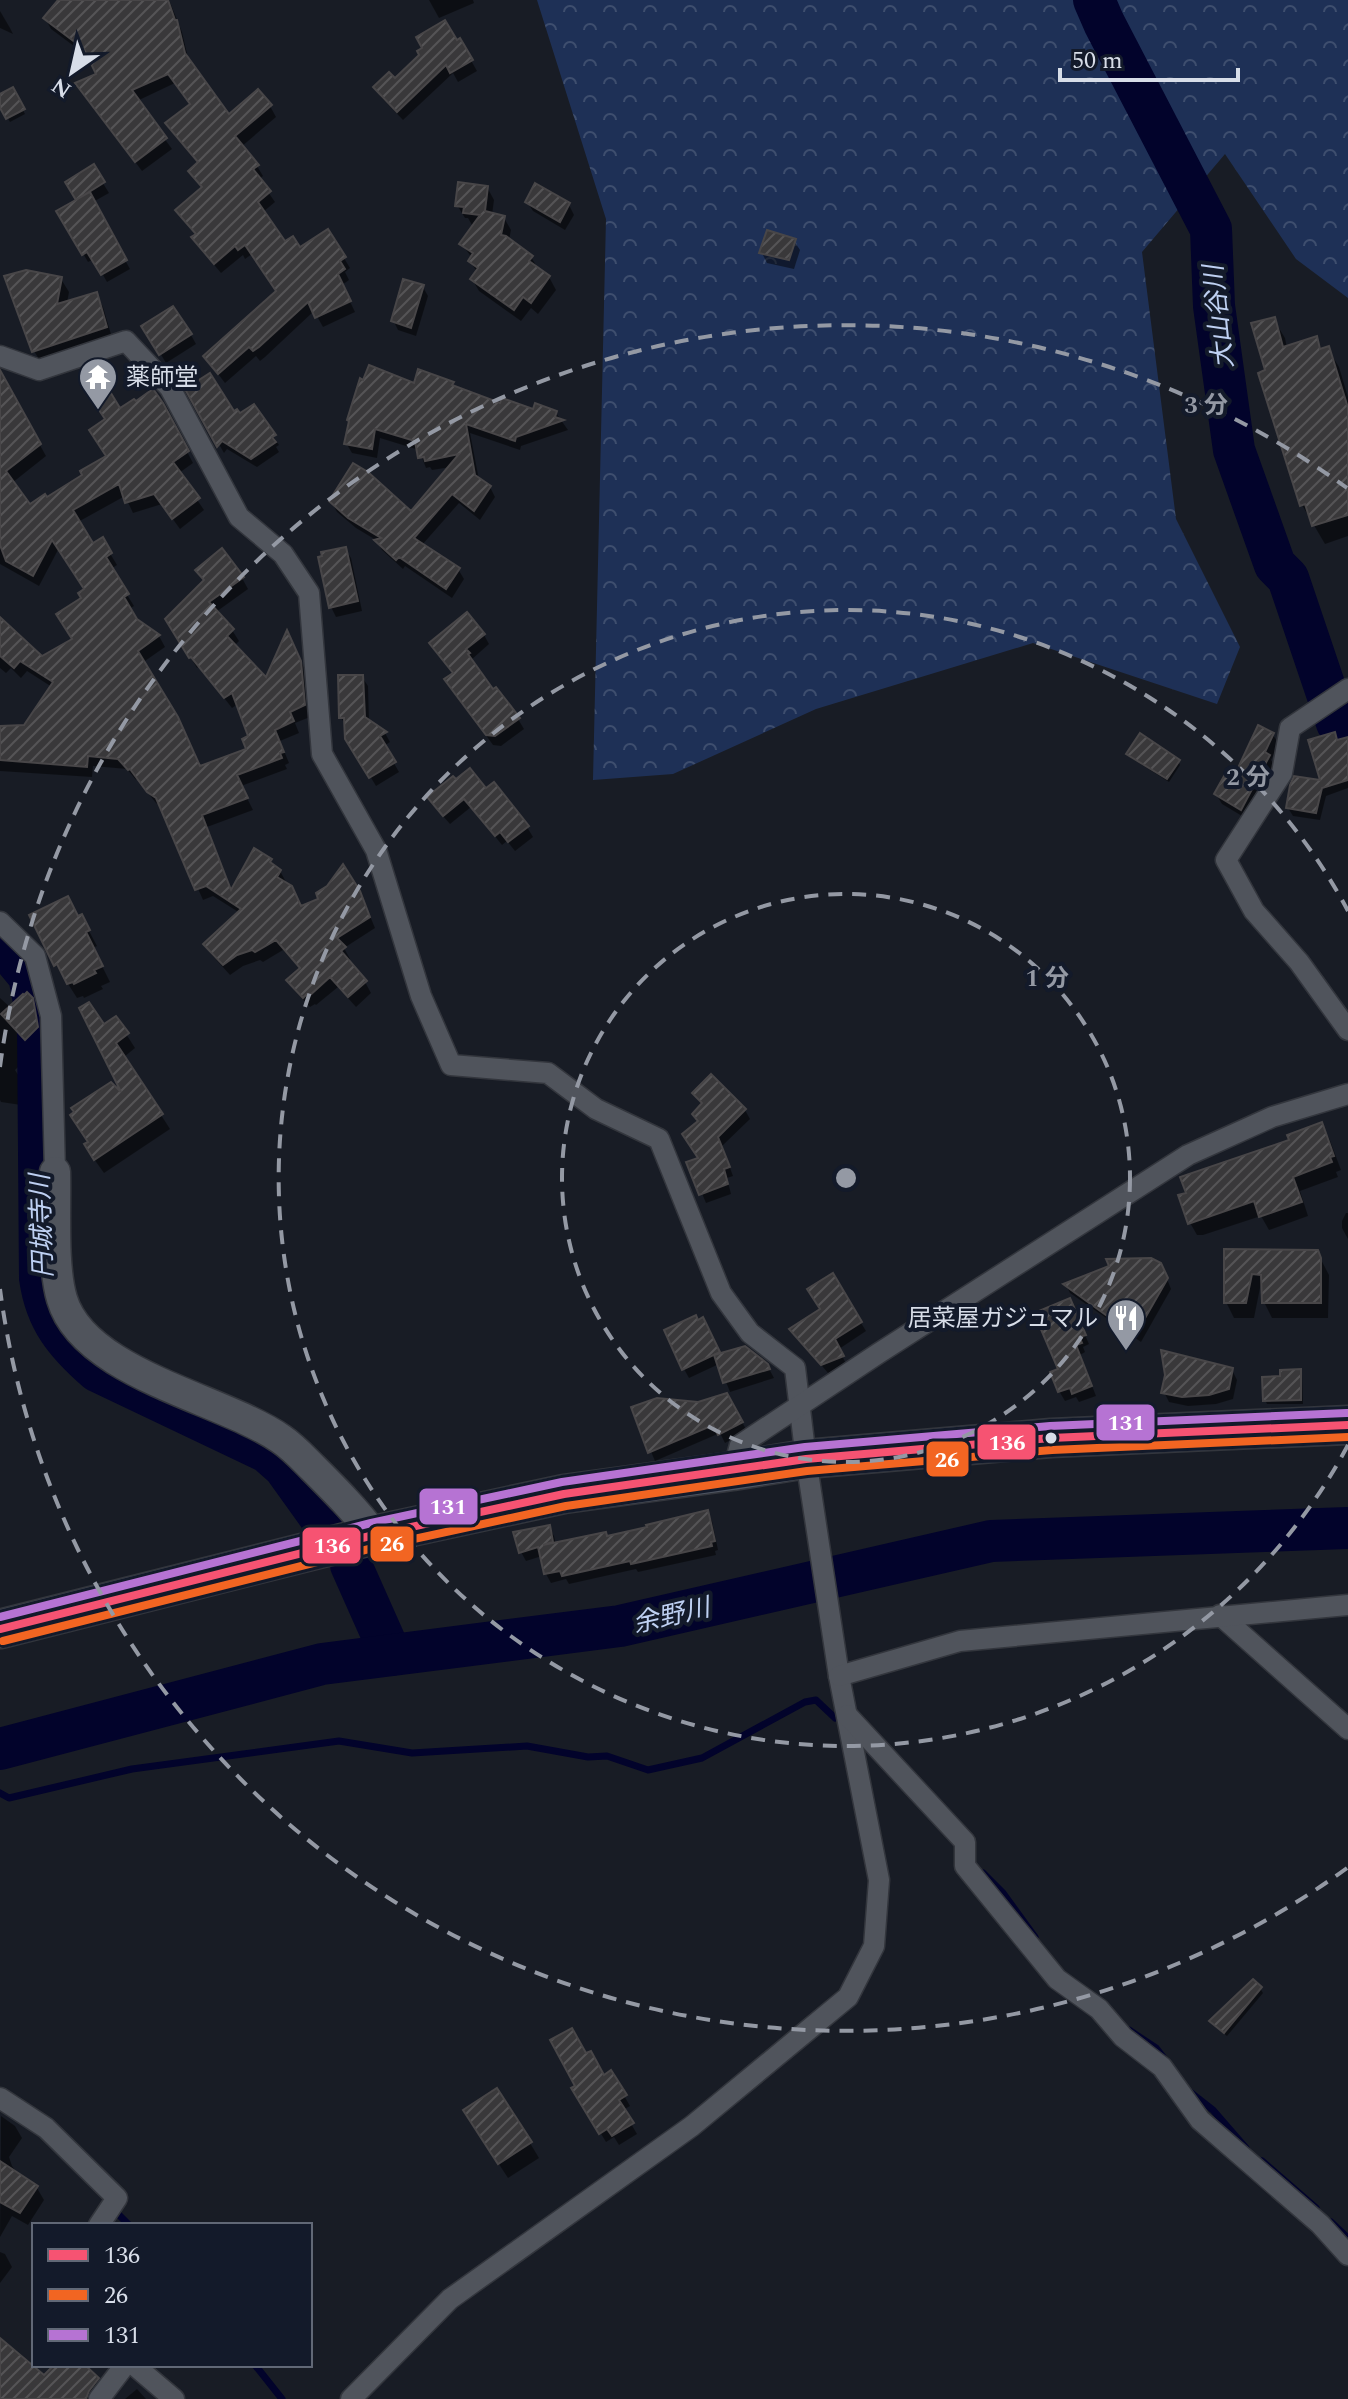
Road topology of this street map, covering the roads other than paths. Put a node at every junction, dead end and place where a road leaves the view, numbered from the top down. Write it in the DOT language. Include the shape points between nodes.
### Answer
graph roads {
  1 [pos="0,356"];
  2 [pos="1348,689"];
  3 [pos="0,922"];
  4 [pos="1348,1030"];
  5 [pos="1348,1094"];
  6 [pos="55,1172"];
  7 [pos="799,1405"];
  8 [pos="1348,1425"];
  9 [pos="806,1459"];
  10 [pos="733,1471"];
  11 [pos="374,1535"];
  12 [pos="1348,1605"];
  13 [pos="1220,1615"];
  14 [pos="0,1629"];
  15 [pos="838,1669"];
  16 [pos="847,1715"];
  17 [pos="1348,1729"];
  18 [pos="0,2098"];
  19 [pos="100,2223"];
  20 [pos="1348,2255"];
  21 [pos="123,2367"];
  22 [pos="136,2367"];
  23 [pos="99,2399"];
  24 [pos="174,2399"];
  25 [pos="351,2399"];
  1 -- 7 [label="street" via="39,370 126,341 170,388 239,517 283,554 309,593 322,754 376,850 421,996 451,1065 548,1073 596,1109 659,1139 721,1293 750,1333 795,1368"];
  2 -- 4 [label="street" via="1290,728 1282,773 1226,860 1254,911"];
  3 -- 6 [label="street" via="35,956 51,1016"];
  5 -- 7 [label="street" via="1272,1117 1188,1155"];
  6 -- 11 [label="street" via="62,1299 83,1335 118,1362 281,1439 354,1508"];
  7 -- 9 [label="street"];
  7 -- 10 [label="street" via="740,1445"];
  8 -- 9 [label="highway" via="1051,1438"];
  9 -- 10 [label="highway"];
  9 -- 15 [label="street"];
  10 -- 11 [label="highway" via="564,1494"];
  11 -- 14 [label="highway"];
  12 -- 13 [label="street"];
  13 -- 15 [label="street" via="960,1641"];
  13 -- 17 [label="street"];
  15 -- 16 [label="street"];
  16 -- 20 [label="street" via="965,1842 965,1866 1057,1979 1162,2067 1200,2120 1320,2224"];
  16 -- 25 [label="street" via="879,1880 874,1946 848,1997 692,2126 450,2299"];
  18 -- 19 [label="street" via="46,2128 117,2198"];
  21 -- 23 [label="street"];
  22 -- 24 [label="street"];
}
